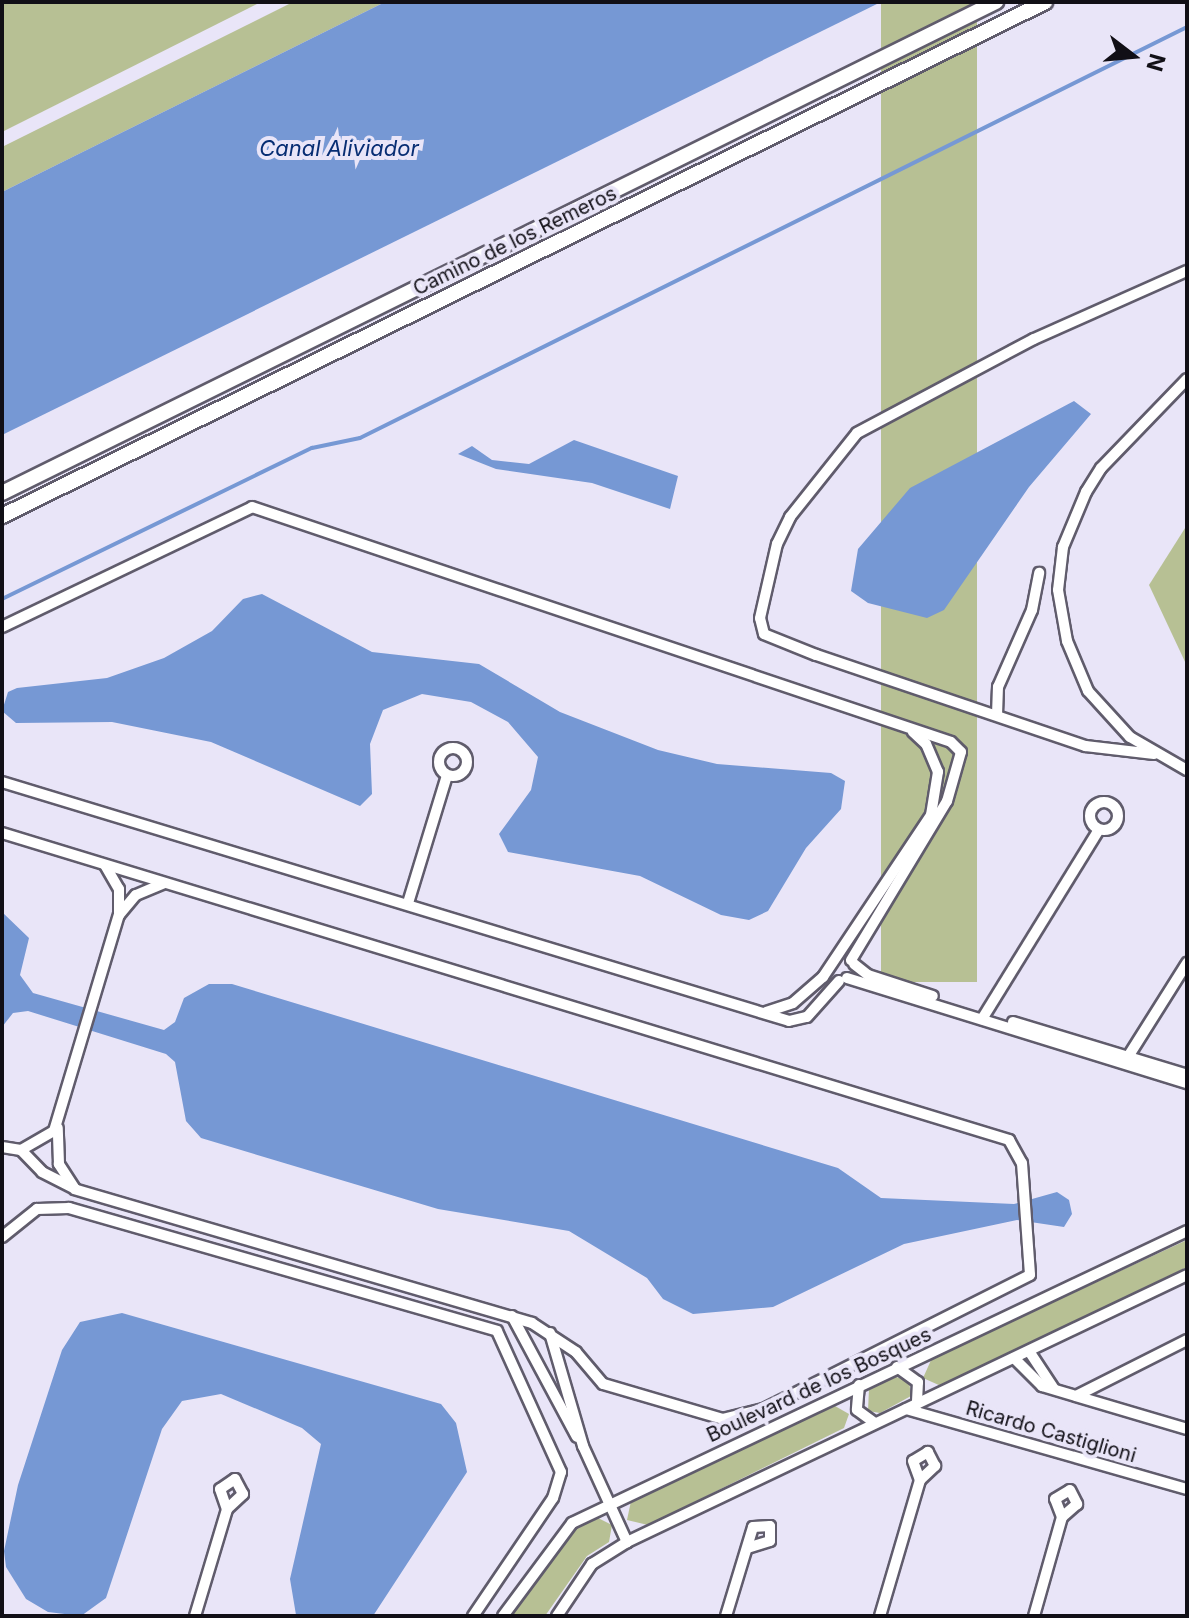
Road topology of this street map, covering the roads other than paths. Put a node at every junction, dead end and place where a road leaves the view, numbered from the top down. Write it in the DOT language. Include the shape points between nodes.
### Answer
graph roads {
  1 [pos="996,2"];
  2 [pos="1045,2"];
  3 [pos="1187,271"];
  4 [pos="1187,379"];
  5 [pos="2,493"];
  6 [pos="2,516"];
  7 [pos="1039,573"];
  8 [pos="2,627"];
  9 [pos="997,715"];
  10 [pos="905,727"];
  11 [pos="1154,754"];
  12 [pos="1187,770"];
  13 [pos="446,779"];
  14 [pos="2,782"];
  15 [pos="2,833"];
  16 [pos="1097,833"];
  17 [pos="104,864"];
  18 [pos="165,883"];
  19 [pos="408,903"];
  20 [pos="119,915"];
  21 [pos="848,960"];
  22 [pos="1187,963"];
  23 [pos="828,971"];
  24 [pos="843,979"];
  25 [pos="764,1012"];
  26 [pos="984,1016"];
  27 [pos="1126,1060"];
  28 [pos="1187,1075"];
  29 [pos="1187,1083"];
  30 [pos="59,1120"];
  31 [pos="2,1147"];
  32 [pos="21,1150"];
  33 [pos="75,1189"];
  34 [pos="1187,1231"];
  35 [pos="2,1237"];
  36 [pos="1187,1275"];
  37 [pos="512,1316"];
  38 [pos="550,1333"];
  39 [pos="1187,1340"];
  40 [pos="1029,1351"];
  41 [pos="1014,1358"];
  42 [pos="897,1367"];
  43 [pos="859,1385"];
  44 [pos="1055,1391"];
  45 [pos="1076,1396"];
  46 [pos="917,1404"];
  47 [pos="906,1409"];
  48 [pos="875,1423"];
  49 [pos="1187,1429"];
  50 [pos="583,1446"];
  51 [pos="920,1480"];
  52 [pos="1187,1489"];
  53 [pos="609,1505"];
  54 [pos="227,1509"];
  55 [pos="1062,1517"];
  56 [pos="627,1542"];
  57 [pos="750,1547"];
  58 [pos="195,1616"];
  59 [pos="473,1616"];
  60 [pos="503,1616"];
  61 [pos="557,1616"];
  62 [pos="726,1616"];
  63 [pos="880,1616"];
  64 [pos="1034,1616"];
  1 -- 5 [label="main road, Camino de los Remeros"];
  2 -- 6 [label="main road, Camino de los Remeros"];
  3 -- 9 [label="street" via="1062,325 866,426 790,517 777,544 760,618 764,634"];
  4 -- 11 [label="street" via="1101,468 1075,514 1060,564 1061,616 1074,664 1107,717"];
  7 -- 9 [label="street" via="1032,610 998,687"];
  8 -- 10 [label="street" via="252,507"];
  9 -- 11 [label="street" via="1085,746"];
  10 -- 21 [label="street" via="926,744 935,764 934,806"];
  10 -- 21 [label="street" via="951,742 961,759 931,831"];
  11 -- 12 [label="street"];
  13 -- 19 [label="street"];
  14 -- 19 [label="street"];
  15 -- 17 [label="street"];
  16 -- 26 [label="street"];
  17 -- 18 [label="street"];
  17 -- 20 [label="street" via="119,889"];
  18 -- 20 [label="street" via="136,895"];
  18 -- 38 [label="street" via="1009,1140 1020,1152 1030,1266 1024,1283 735,1418 603,1384"];
  19 -- 25 [label="street"];
  20 -- 30 [label="street"];
  21 -- 23 [label="street"];
  21 -- 24 [label="street"];
  21 -- 26 [label="street" via="868,975"];
  22 -- 27 [label="street"];
  23 -- 24 [label="street"];
  23 -- 25 [label="street" via="793,1003"];
  24 -- 25 [label="street" via="803,1021"];
  24 -- 26 [label="street"];
  26 -- 27 [label="street"];
  27 -- 28 [label="street"];
  27 -- 29 [label="street"];
  30 -- 32 [label="street" via="48,1138"];
  30 -- 33 [label="street" via="56,1153"];
  31 -- 32 [label="street"];
  32 -- 33 [label="street" via="42,1172"];
  33 -- 37 [label="street"];
  34 -- 42 [label="street, Boulevard de los Bosques"];
  35 -- 59 [label="street" via="37,1209 69,1208 497,1331 561,1472 553,1498"];
  36 -- 40 [label="street"];
  37 -- 38 [label="street"];
  37 -- 50 [label="street"];
  38 -- 50 [label="street"];
  39 -- 45 [label="street"];
  40 -- 41 [label="street"];
  40 -- 44 [label="street"];
  41 -- 44 [label="street" via="1031,1380"];
  41 -- 46 [label="street"];
  42 -- 43 [label="street, Boulevard de los Bosques"];
  42 -- 46 [label="street" via="918,1382"];
  43 -- 48 [label="street" via="857,1410"];
  43 -- 53 [label="street, Boulevard de los Bosques"];
  44 -- 45 [label="street"];
  45 -- 49 [label="street"];
  46 -- 47 [label="street"];
  47 -- 48 [label="street"];
  47 -- 52 [label="street, Ricardo Castiglioni"];
  48 -- 56 [label="street"];
  50 -- 53 [label="street"];
  51 -- 63 [label="street"];
  53 -- 56 [label="street"];
  53 -- 60 [label="street, Boulevard de los Bosques" via="558,1535"];
  54 -- 58 [label="street"];
  55 -- 64 [label="street"];
  56 -- 61 [label="street" via="592,1564"];
  57 -- 62 [label="street"];
}
